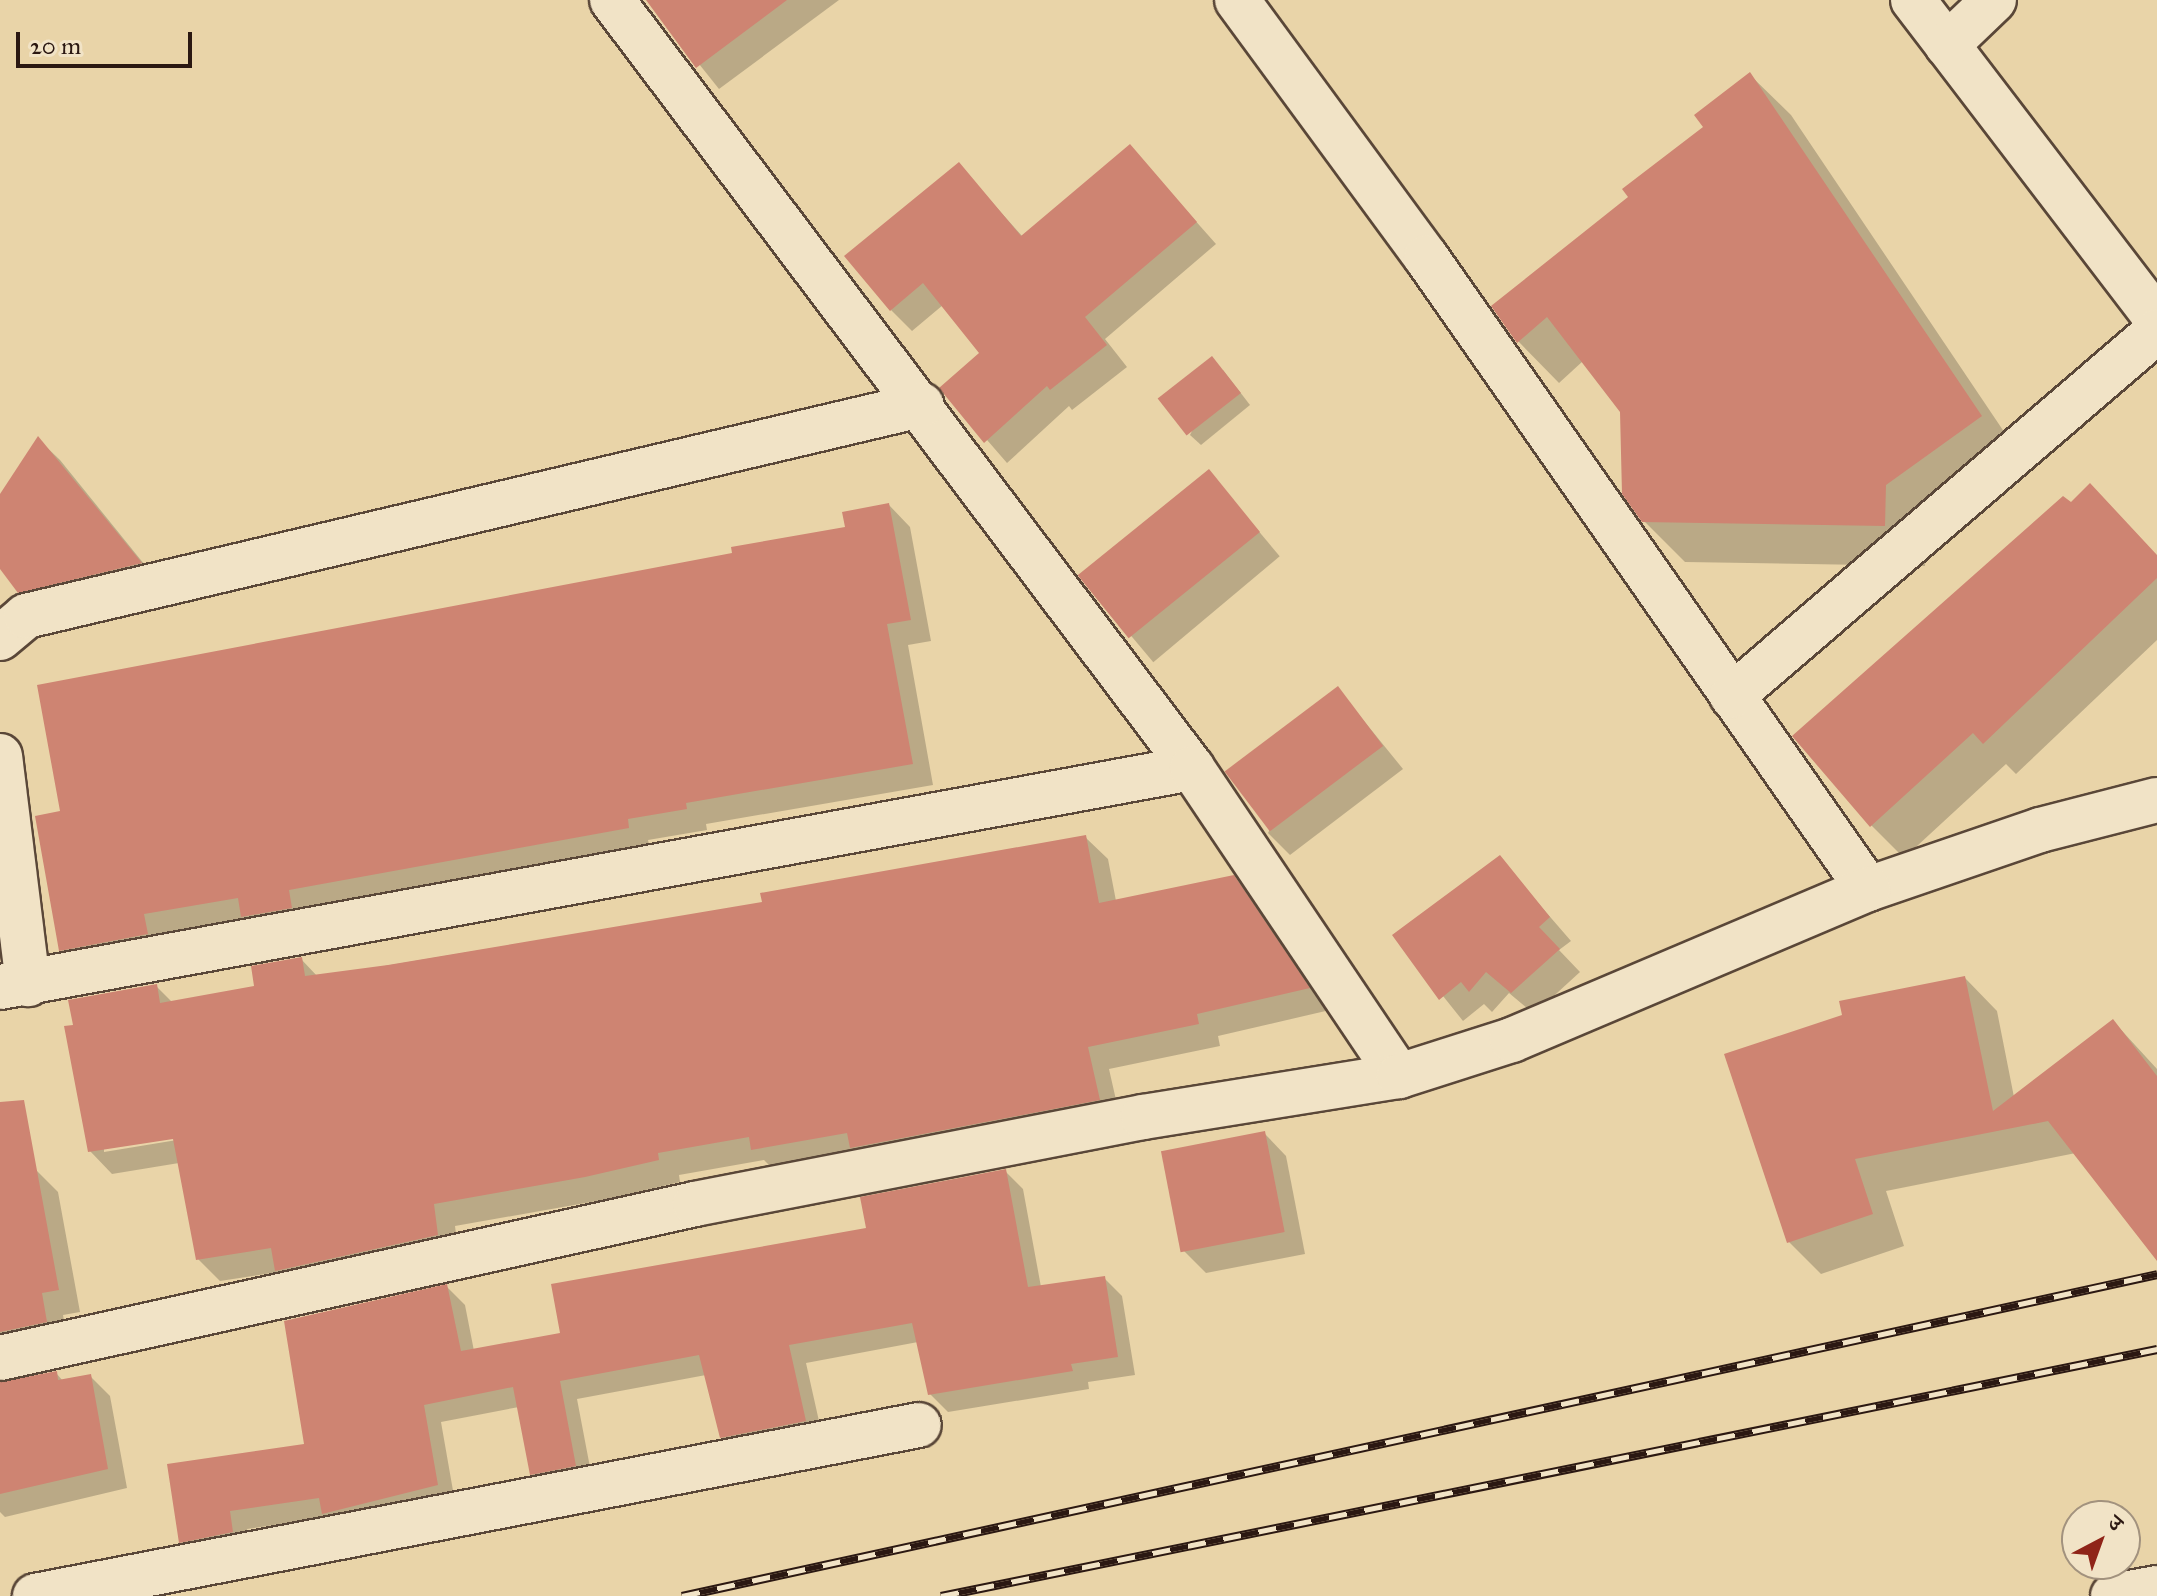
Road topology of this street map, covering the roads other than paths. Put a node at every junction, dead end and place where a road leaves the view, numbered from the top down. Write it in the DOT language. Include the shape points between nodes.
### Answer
graph roads {
  1 [pos="612,0"];
  2 [pos="1237,0"];
  3 [pos="1913,0"];
  4 [pos="1994,0"];
  5 [pos="1947,45"];
  6 [pos="2157,319"];
  7 [pos="2157,331"];
  8 [pos="921,405"];
  9 [pos="0,638"];
  10 [pos="1732,696"];
  11 [pos="0,756"];
  12 [pos="1192,768"];
  13 [pos="2157,800"];
  14 [pos="1868,889"];
  15 [pos="14,985"];
  16 [pos="1399,1076"];
  17 [pos="0,1358"];
  18 [pos="919,1425"];
  19 [pos="35,1596"];
  1 -- 8 [label="street"];
  2 -- 10 [label="street" via="1426,257"];
  3 -- 5 [label="street"];
  4 -- 5 [label="street"];
  5 -- 6 [label="street"];
  7 -- 10 [label="street"];
  8 -- 9 [label="street" via="26,616"];
  8 -- 12 [label="street"];
  10 -- 14 [label="street"];
  11 -- 15 [label="street"];
  12 -- 15 [label="street"];
  12 -- 16 [label="street"];
  13 -- 14 [label="street" via="2040,830"];
  14 -- 16 [label="street" via="1512,1040"];
  16 -- 17 [label="street" via="1143,1117 695,1204"];
  18 -- 19 [label="street"];
}
